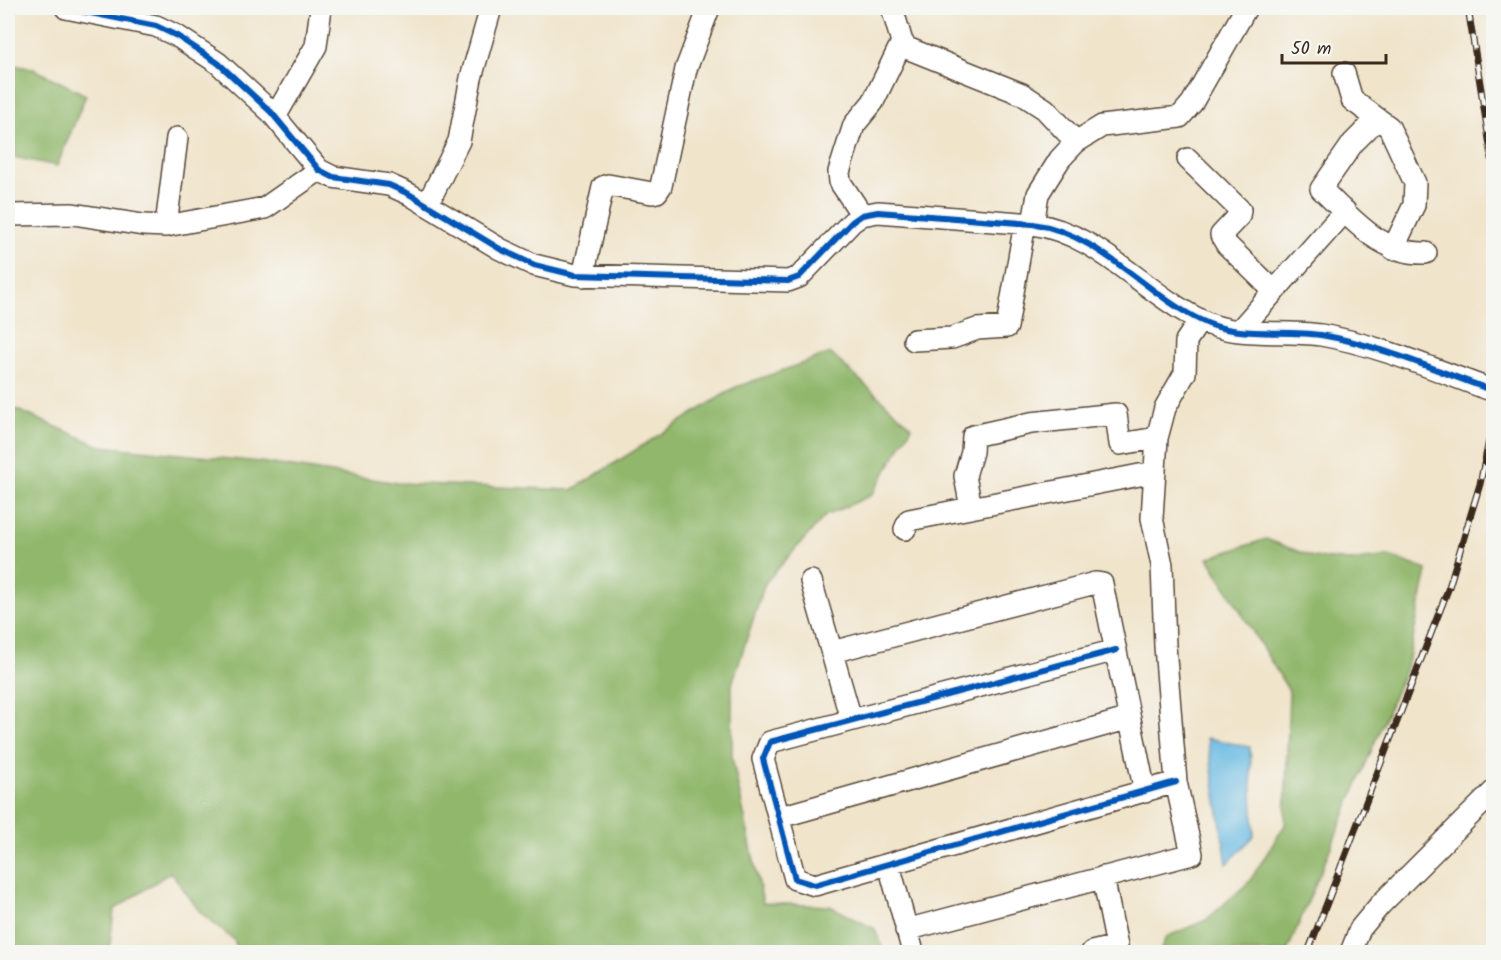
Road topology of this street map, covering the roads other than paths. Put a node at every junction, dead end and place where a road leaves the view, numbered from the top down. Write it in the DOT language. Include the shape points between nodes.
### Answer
graph roads {
  1 [pos="66,8"];
  2 [pos="321,8"];
  3 [pos="491,8"];
  4 [pos="710,8"];
  5 [pos="892,8"];
  6 [pos="1246,8"];
  7 [pos="155,17"];
  8 [pos="902,42"];
  9 [pos="1344,73"];
  10 [pos="275,117"];
  11 [pos="1377,119"];
  12 [pos="177,138"];
  13 [pos="1076,141"];
  14 [pos="1188,159"];
  15 [pos="319,170"];
  16 [pos="427,205"];
  17 [pos="1344,211"];
  18 [pos="8,215"];
  19 [pos="862,215"];
  20 [pos="1029,224"];
  21 [pos="166,225"];
  22 [pos="1393,249"];
  23 [pos="1426,253"];
  24 [pos="583,276"];
  25 [pos="1274,291"];
  26 [pos="1200,320"];
  27 [pos="1239,331"];
  28 [pos="914,340"];
  29 [pos="1494,391"];
  30 [pos="1157,438"];
  31 [pos="1155,472"];
  32 [pos="971,508"];
  33 [pos="906,529"];
  34 [pos="811,581"];
  35 [pos="1116,650"];
  36 [pos="832,652"];
  37 [pos="1131,718"];
  38 [pos="851,719"];
  39 [pos="1176,783"];
  40 [pos="1494,791"];
  41 [pos="1145,792"];
  42 [pos="780,817"];
  43 [pos="889,865"];
  44 [pos="1103,877"];
  45 [pos="906,930"];
  46 [pos="913,952"];
  47 [pos="1092,952"];
  48 [pos="1351,952"];
  1 -- 7 [label="street"];
  2 -- 10 [label="street" via="316,46"];
  3 -- 16 [label="street" via="471,78 459,141"];
  4 -- 24 [label="street" via="686,69 661,186 652,193 603,187"];
  5 -- 8 [label="street"];
  6 -- 13 [label="street" via="1192,104 1180,117 1102,126"];
  7 -- 10 [label="street" via="218,63"];
  8 -- 13 [label="street" via="907,48 1022,94 1045,109"];
  8 -- 19 [label="street" via="873,102 854,125 839,172 840,182"];
  9 -- 11 [label="street" via="1352,100"];
  10 -- 15 [label="street"];
  11 -- 17 [label="street" via="1353,143 1321,189"];
  11 -- 22 [label="street" via="1389,127 1415,183 1414,205"];
  12 -- 21 [label="street"];
  13 -- 20 [label="street" via="1038,194"];
  14 -- 25 [label="street" via="1240,210 1221,235"];
  15 -- 16 [label="street" via="333,177 389,185"];
  15 -- 21 [label="street" via="265,208"];
  16 -- 24 [label="street" via="534,265"];
  17 -- 22 [label="street"];
  17 -- 25 [label="street"];
  18 -- 21 [label="street" via="73,214"];
  19 -- 20 [label="street" via="878,212"];
  19 -- 24 [label="street" via="799,276 788,281"];
  20 -- 26 [label="street" via="1056,227 1081,240"];
  20 -- 28 [label="street" via="1006,327 977,329 952,338"];
  22 -- 23 [label="street" via="1409,254"];
  25 -- 27 [label="street"];
  26 -- 27 [label="street"];
  26 -- 30 [label="street" via="1186,341 1185,373 1165,408"];
  27 -- 29 [label="street" via="1320,335 1365,345"];
  30 -- 31 [label="street"];
  30 -- 32 [label="street" via="1120,444 1116,414 1031,423 973,436 965,476"];
  31 -- 32 [label="street"];
  31 -- 39 [label="street" via="1152,518 1162,566"];
  32 -- 33 [label="street" via="909,520"];
  34 -- 36 [label="street"];
  35 -- 36 [label="street" via="1102,584 1095,583"];
  35 -- 37 [label="street"];
  35 -- 38 [label="street"];
  36 -- 38 [label="street"];
  37 -- 41 [label="street"];
  37 -- 42 [label="street"];
  38 -- 42 [label="street" via="770,742 763,759"];
  39 -- 41 [label="street"];
  39 -- 44 [label="street" via="1192,854"];
  40 -- 48 [label="street" via="1380,905 1360,929"];
  41 -- 43 [label="street"];
  42 -- 43 [label="street" via="795,879 815,885"];
  43 -- 45 [label="street"];
  44 -- 45 [label="street"];
  44 -- 47 [label="street" via="1117,946"];
  45 -- 46 [label="street"];
}
